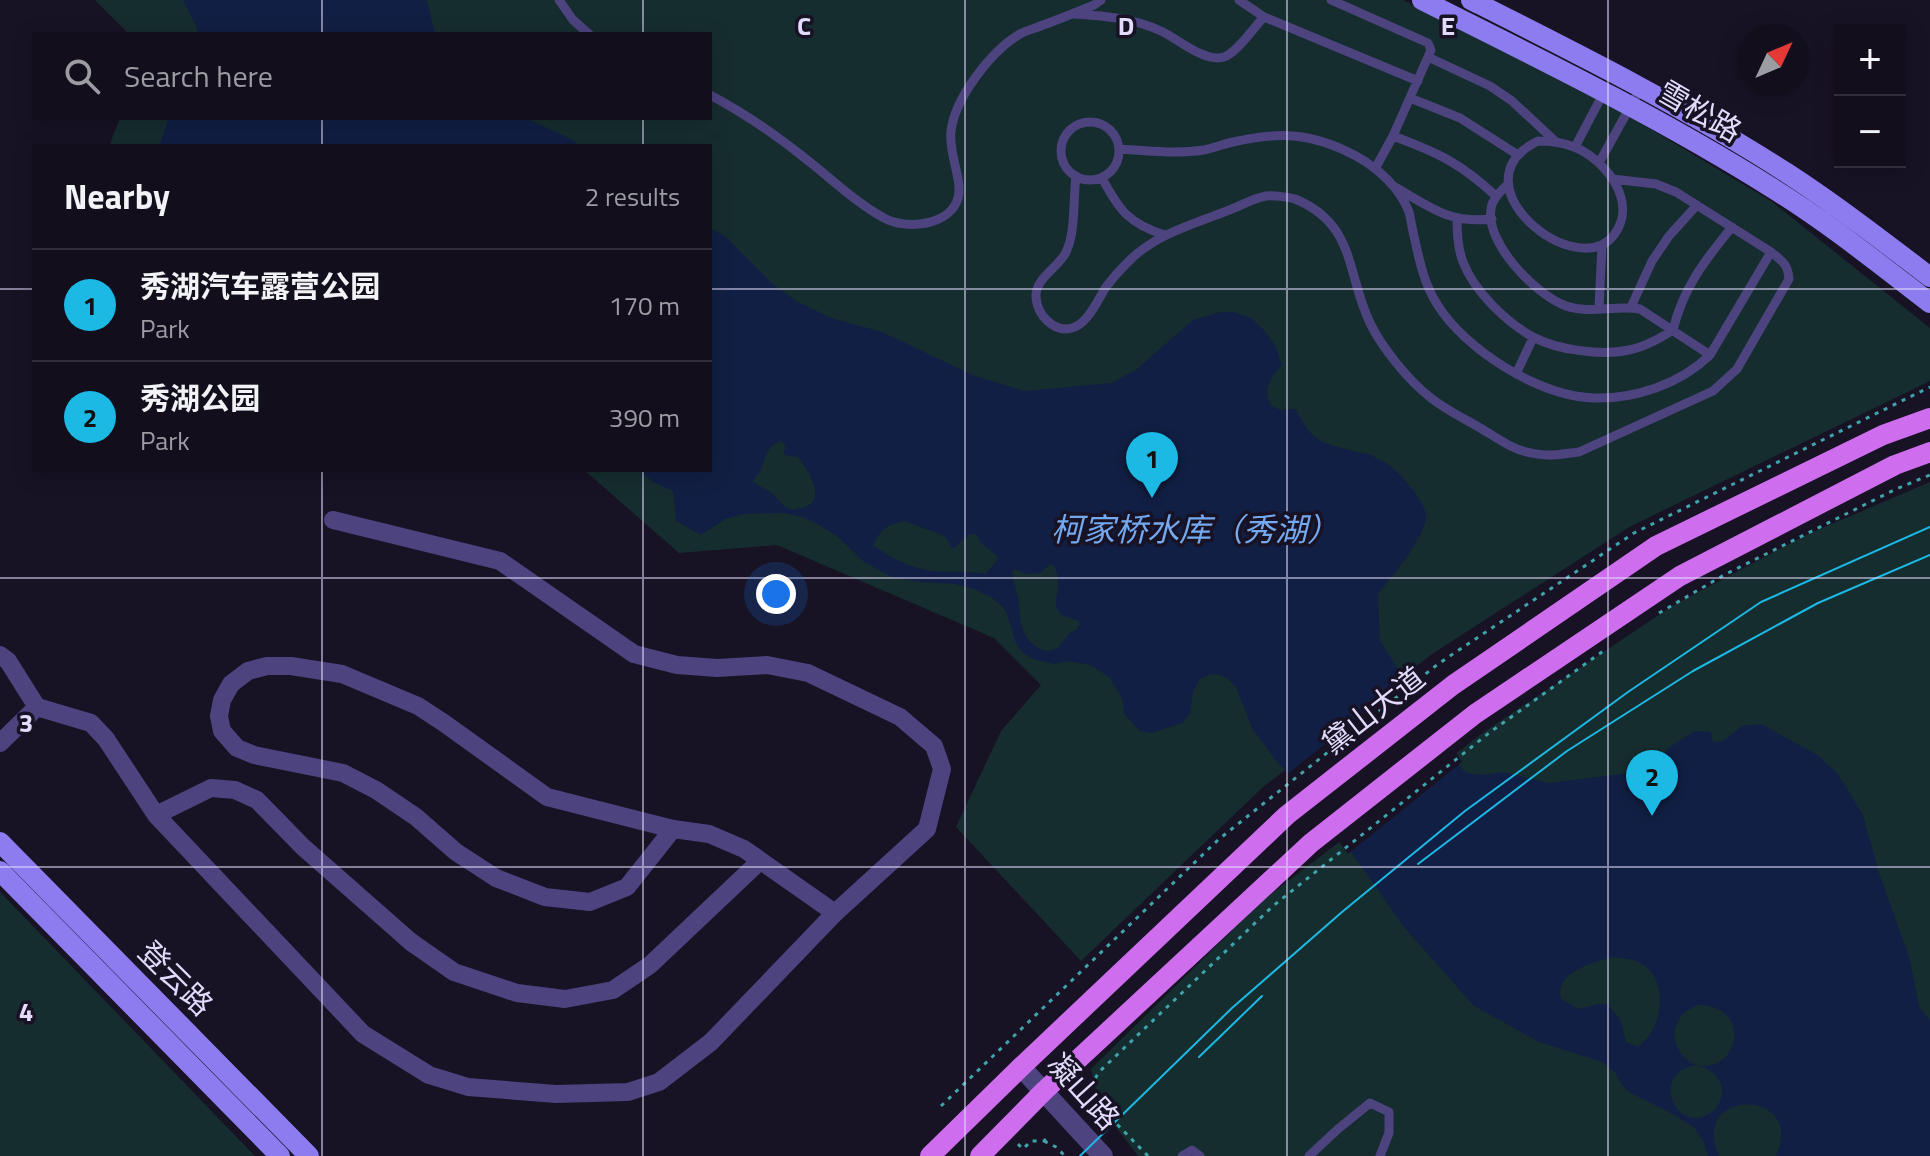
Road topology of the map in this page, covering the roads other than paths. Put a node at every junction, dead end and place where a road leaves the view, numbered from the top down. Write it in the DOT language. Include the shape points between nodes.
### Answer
graph roads {
  1 [pos="559,0"];
  2 [pos="1101,0"];
  3 [pos="1239,0"];
  4 [pos="1331,0"];
  5 [pos="1422,0"];
  6 [pos="1471,0"];
  7 [pos="1072,14"];
  8 [pos="1264,17"];
  9 [pos="587,32"];
  10 [pos="1428,57"];
  11 [pos="1614,72"];
  12 [pos="1418,81"];
  13 [pos="1641,87"];
  14 [pos="1604,91"];
  15 [pos="712,96"];
  16 [pos="1410,98"];
  17 [pos="1630,106"];
  18 [pos="1393,136"];
  19 [pos="1555,141"];
  20 [pos="1575,147"];
  21 [pos="1119,149"];
  22 [pos="1518,155"];
  23 [pos="1599,163"];
  24 [pos="1376,167"];
  25 [pos="1076,176"];
  26 [pos="1102,178"];
  27 [pos="1612,179"];
  28 [pos="1508,184"];
  29 [pos="1394,187"];
  30 [pos="1496,196"];
  31 [pos="1697,205"];
  32 [pos="1492,219"];
  33 [pos="1457,220"];
  34 [pos="1732,227"];
  35 [pos="1165,235"];
  36 [pos="1602,245"];
  37 [pos="1771,252"];
  38 [pos="1930,277"];
  39 [pos="1930,303"];
  40 [pos="1631,307"];
  41 [pos="1599,308"];
  42 [pos="1673,330"];
  43 [pos="1533,338"];
  44 [pos="1710,355"];
  45 [pos="1516,374"];
  46 [pos="1930,418"];
  47 [pos="1930,452"];
  48 [pos="333,520"];
  49 [pos="0,655"];
  50 [pos="37,707"];
  51 [pos="0,743"];
  52 [pos="156,815"];
  53 [pos="673,829"];
  54 [pos="0,842"];
  55 [pos="760,861"];
  56 [pos="0,871"];
  57 [pos="835,913"];
  58 [pos="1021,1067"];
  59 [pos="1044,1091"];
  60 [pos="280,1156"];
  61 [pos="309,1156"];
  62 [pos="930,1156"];
  63 [pos="980,1156"];
  64 [pos="1103,1156"];
  65 [pos="1182,1156"];
  66 [pos="1200,1156"];
  67 [pos="1309,1156"];
  68 [pos="1380,1156"];
  1 -- 9 [label="lane"];
  2 -- 7 [label="lane"];
  3 -- 8 [label="lane"];
  4 -- 10 [label="lane" via="1428,43"];
  5 -- 14 [label="main road, 雪松路"];
  6 -- 11 [label="main road, 雪松路"];
  7 -- 8 [label="lane" via="1131,20 1211,57 1234,51"];
  7 -- 15 [label="lane" via="1020,34 991,58 969,88 950,133 958,198 948,213 931,223 888,221 761,125"];
  8 -- 12 [label="lane"];
  10 -- 12 [label="lane"];
  10 -- 19 [label="lane" via="1512,101"];
  11 -- 13 [label="main road, 雪松路"];
  11 -- 14 [label="lane"];
  12 -- 16 [label="lane"];
  13 -- 17 [label="lane"];
  13 -- 38 [label="main road, 雪松路" via="1785,172"];
  14 -- 17 [label="main road, 雪松路"];
  14 -- 20 [label="lane"];
  16 -- 18 [label="lane"];
  16 -- 22 [label="lane" via="1460,118"];
  17 -- 23 [label="lane"];
  17 -- 39 [label="main road, 雪松路" via="1773,188"];
  18 -- 24 [label="lane"];
  18 -- 30 [label="lane" via="1453,161"];
  19 -- 20 [label="lane"];
  19 -- 22 [label="lane" via="1538,141"];
  20 -- 23 [label="lane"];
  21 -- 24 [label="lane" via="1177,153 1301,135"];
  21 -- 25 [label="lane" via="1105,127 1076,126 1061,151"];
  21 -- 26 [label="lane" via="1115,166"];
  22 -- 28 [label="lane"];
  23 -- 27 [label="lane"];
  24 -- 29 [label="lane"];
  25 -- 26 [label="lane"];
  25 -- 35 [label="lane" via="1067,251 1035,295 1046,320 1060,329 1074,328 1127,263"];
  26 -- 35 [label="lane" via="1121,210 1146,229"];
  27 -- 31 [label="lane" via="1656,184"];
  27 -- 36 [label="lane" via="1623,208 1614,236"];
  28 -- 30 [label="lane"];
  28 -- 36 [label="lane" via="1519,210 1554,240 1572,247"];
  29 -- 33 [label="lane"];
  29 -- 45 [label="lane" via="1408,211 1421,269 1437,305 1464,337"];
  30 -- 32 [label="lane"];
  31 -- 34 [label="lane"];
  31 -- 40 [label="lane" via="1652,261"];
  32 -- 33 [label="lane"];
  32 -- 41 [label="lane" via="1499,243 1532,285 1565,305"];
  33 -- 43 [label="lane" via="1463,262 1479,289"];
  34 -- 37 [label="lane"];
  34 -- 42 [label="lane" via="1689,287"];
  35 -- 37 [label="lane" via="1267,196 1293,198 1324,215 1340,234 1370,323 1408,375 1431,398 1532,454 1579,452 1713,391 1737,369 1789,279 1788,269"];
  36 -- 41 [label="lane"];
  37 -- 44 [label="lane"];
  40 -- 41 [label="lane"];
  40 -- 42 [label="lane"];
  42 -- 43 [label="lane" via="1650,344 1612,352 1563,348"];
  42 -- 44 [label="lane"];
  43 -- 45 [label="lane"];
  44 -- 45 [label="lane" via="1655,389 1625,395 1593,398 1553,391"];
  46 -- 58 [label="main road, 黛山大道" via="1883,435 1656,546 1453,685 1287,815"];
  47 -- 59 [label="main road" via="1680,576 1475,714 1311,843"];
  48 -- 57 [label="street" via="500,561 634,654 677,665 767,665 808,673 900,717 934,746 942,769 927,829"];
  49 -- 50 [label="street"];
  50 -- 51 [label="street"];
  50 -- 52 [label="street" via="91,723"];
  52 -- 55 [label="street" via="211,788 235,790 257,800 411,942 454,972 517,993 565,999 613,990 650,965"];
  52 -- 57 [label="street" via="363,1034 429,1075 468,1087 556,1094 628,1092 659,1082 711,1042"];
  53 -- 53 [label="street" via="547,797 418,706 342,674 267,666 248,671 222,700 222,731 237,748 343,773 416,817 496,878 545,897 590,902 627,887"];
  53 -- 55 [label="street" via="709,834"];
  54 -- 61 [label="main road, 登云路"];
  55 -- 57 [label="street"];
  56 -- 60 [label="main road, 登云路"];
  58 -- 59 [label="street, 凝山路"];
  58 -- 62 [label="main road, 黛山大道"];
  59 -- 63 [label="main road"];
  59 -- 64 [label="street, 凝山路"];
  65 -- 66 [label="lane" via="1192,1150"];
  67 -- 68 [label="lane" via="1370,1103 1389,1112 1389,1133"];
}
